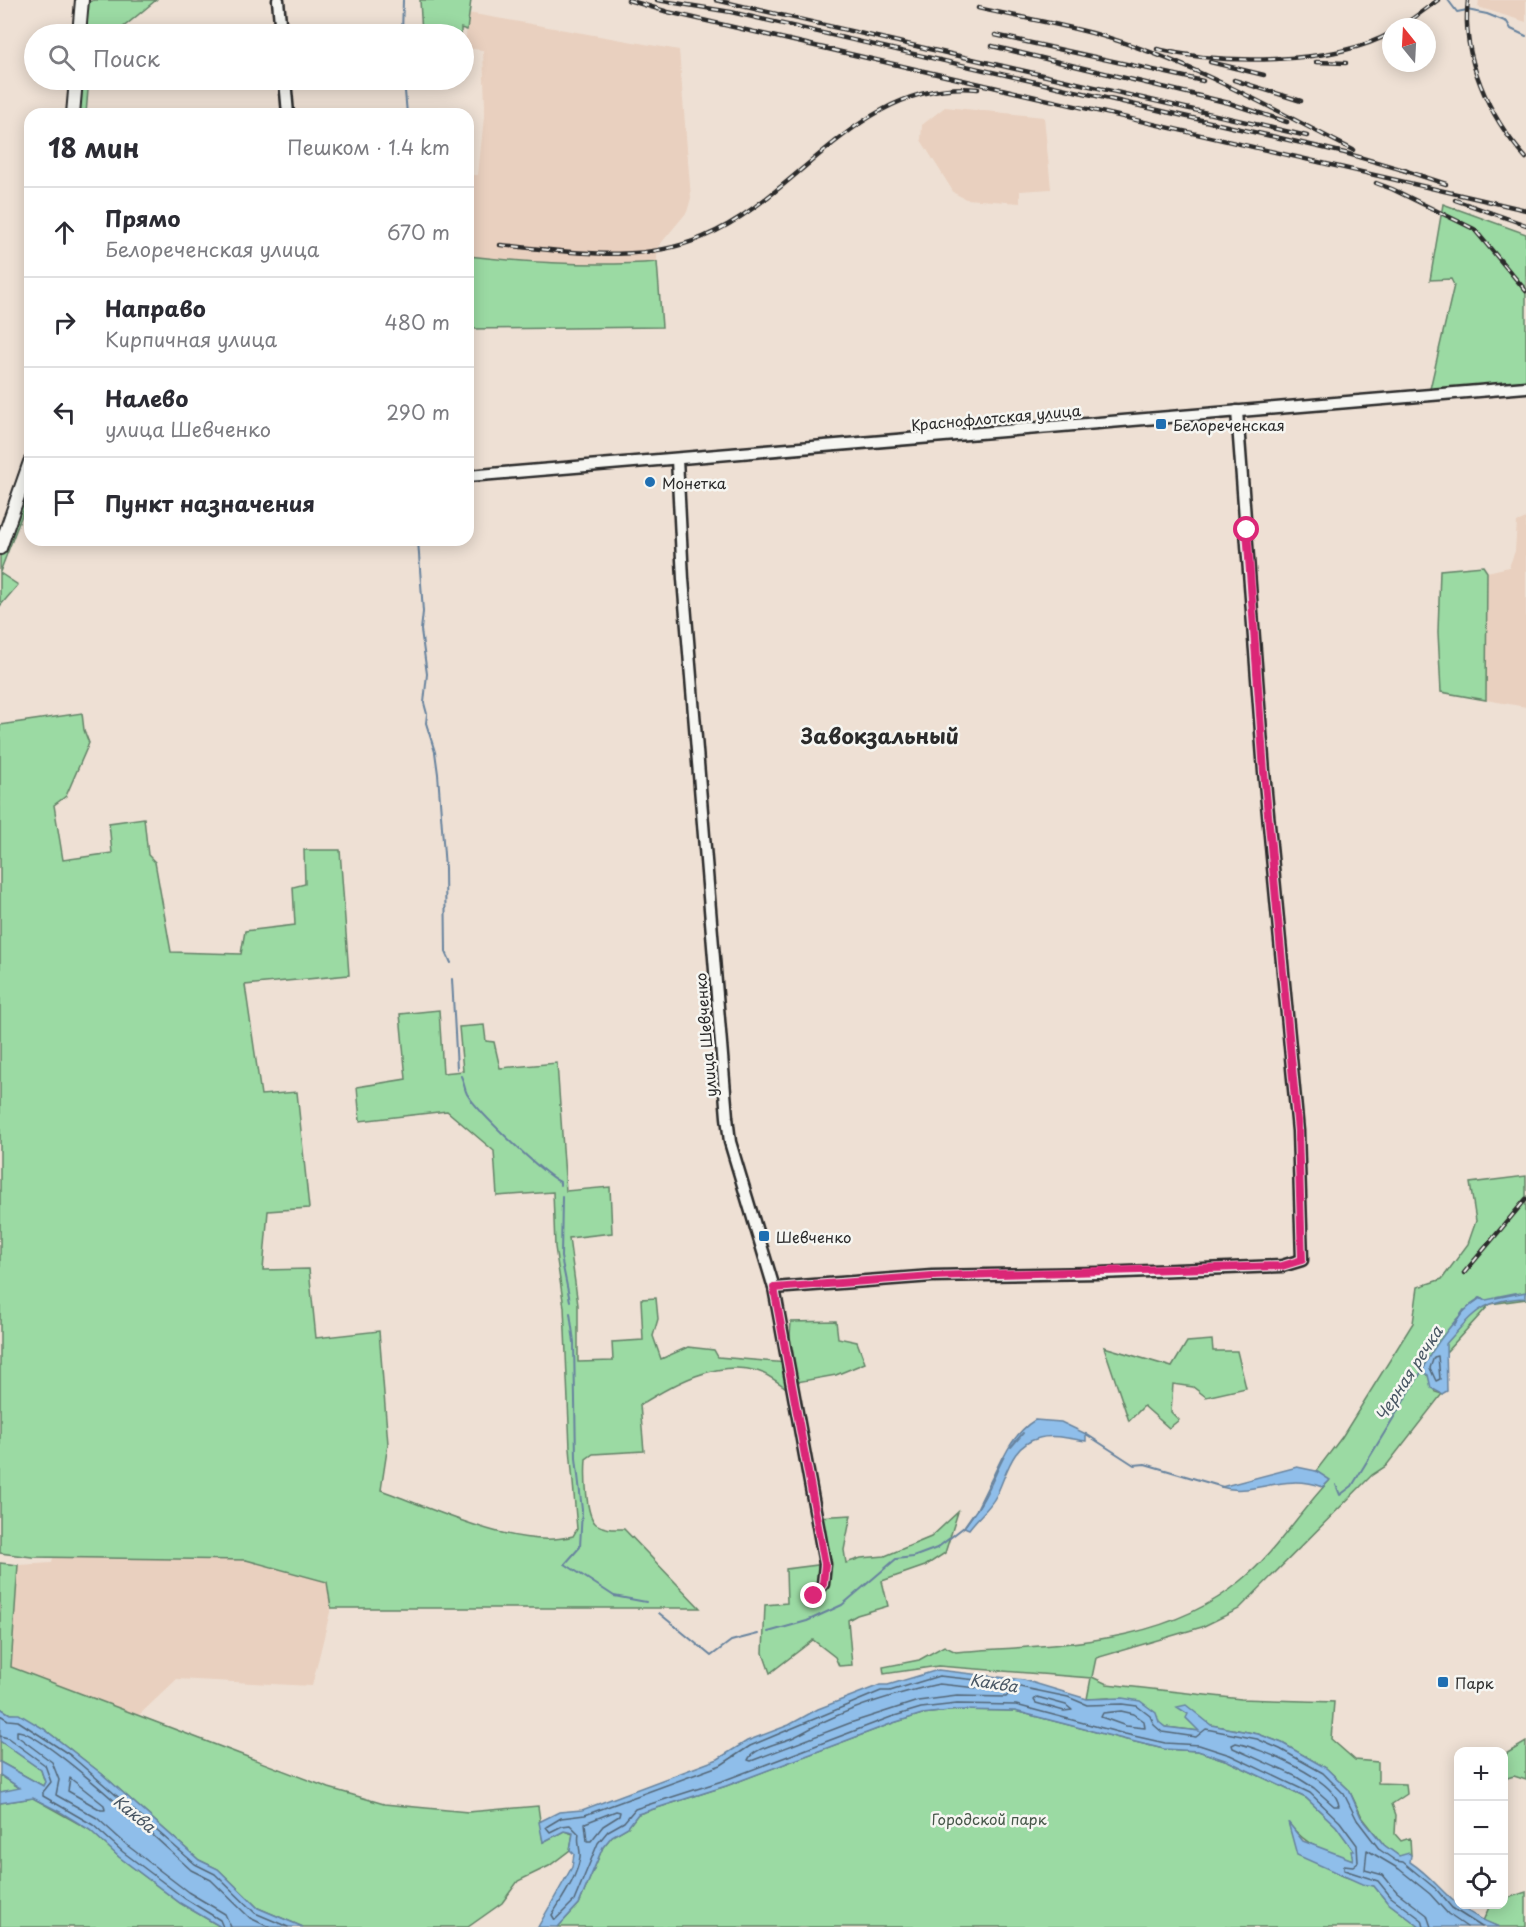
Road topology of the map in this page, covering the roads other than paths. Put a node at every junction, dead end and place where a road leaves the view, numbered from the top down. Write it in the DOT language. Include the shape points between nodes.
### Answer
graph roads {
  1 [pos="82,0"];
  2 [pos="278,0"];
  3 [pos="80,24"];
  4 [pos="280,24"];
  5 [pos="75,90"];
  6 [pos="286,90"];
  7 [pos="74,108"];
  8 [pos="287,108"];
  9 [pos="1526,387"];
  10 [pos="1237,411"];
  11 [pos="677,459"];
  12 [pos="474,476"];
  13 [pos="24,481"];
  14 [pos="0,548"];
  15 [pos="774,1288"];
  16 [pos="814,1596"];
  1 -- 3 [label="main road"];
  2 -- 4 [label="street"];
  5 -- 7 [label="main road"];
  6 -- 8 [label="street"];
  9 -- 10 [label="street, Краснофлотская улица"];
  10 -- 11 [label="street, Краснофлотская улица"];
  10 -- 15 [label="street" via="1264,772 1298,1131 1302,1260 1282,1266 932,1276"];
  11 -- 12 [label="street, Краснофлотская улица"];
  11 -- 15 [label="street, улица Шевченко" via="683,579 727,1117 730,1142"];
  13 -- 14 [label="main road"];
  15 -- 16 [label="street, улица Шевченко" via="825,1564 823,1584"];
}
